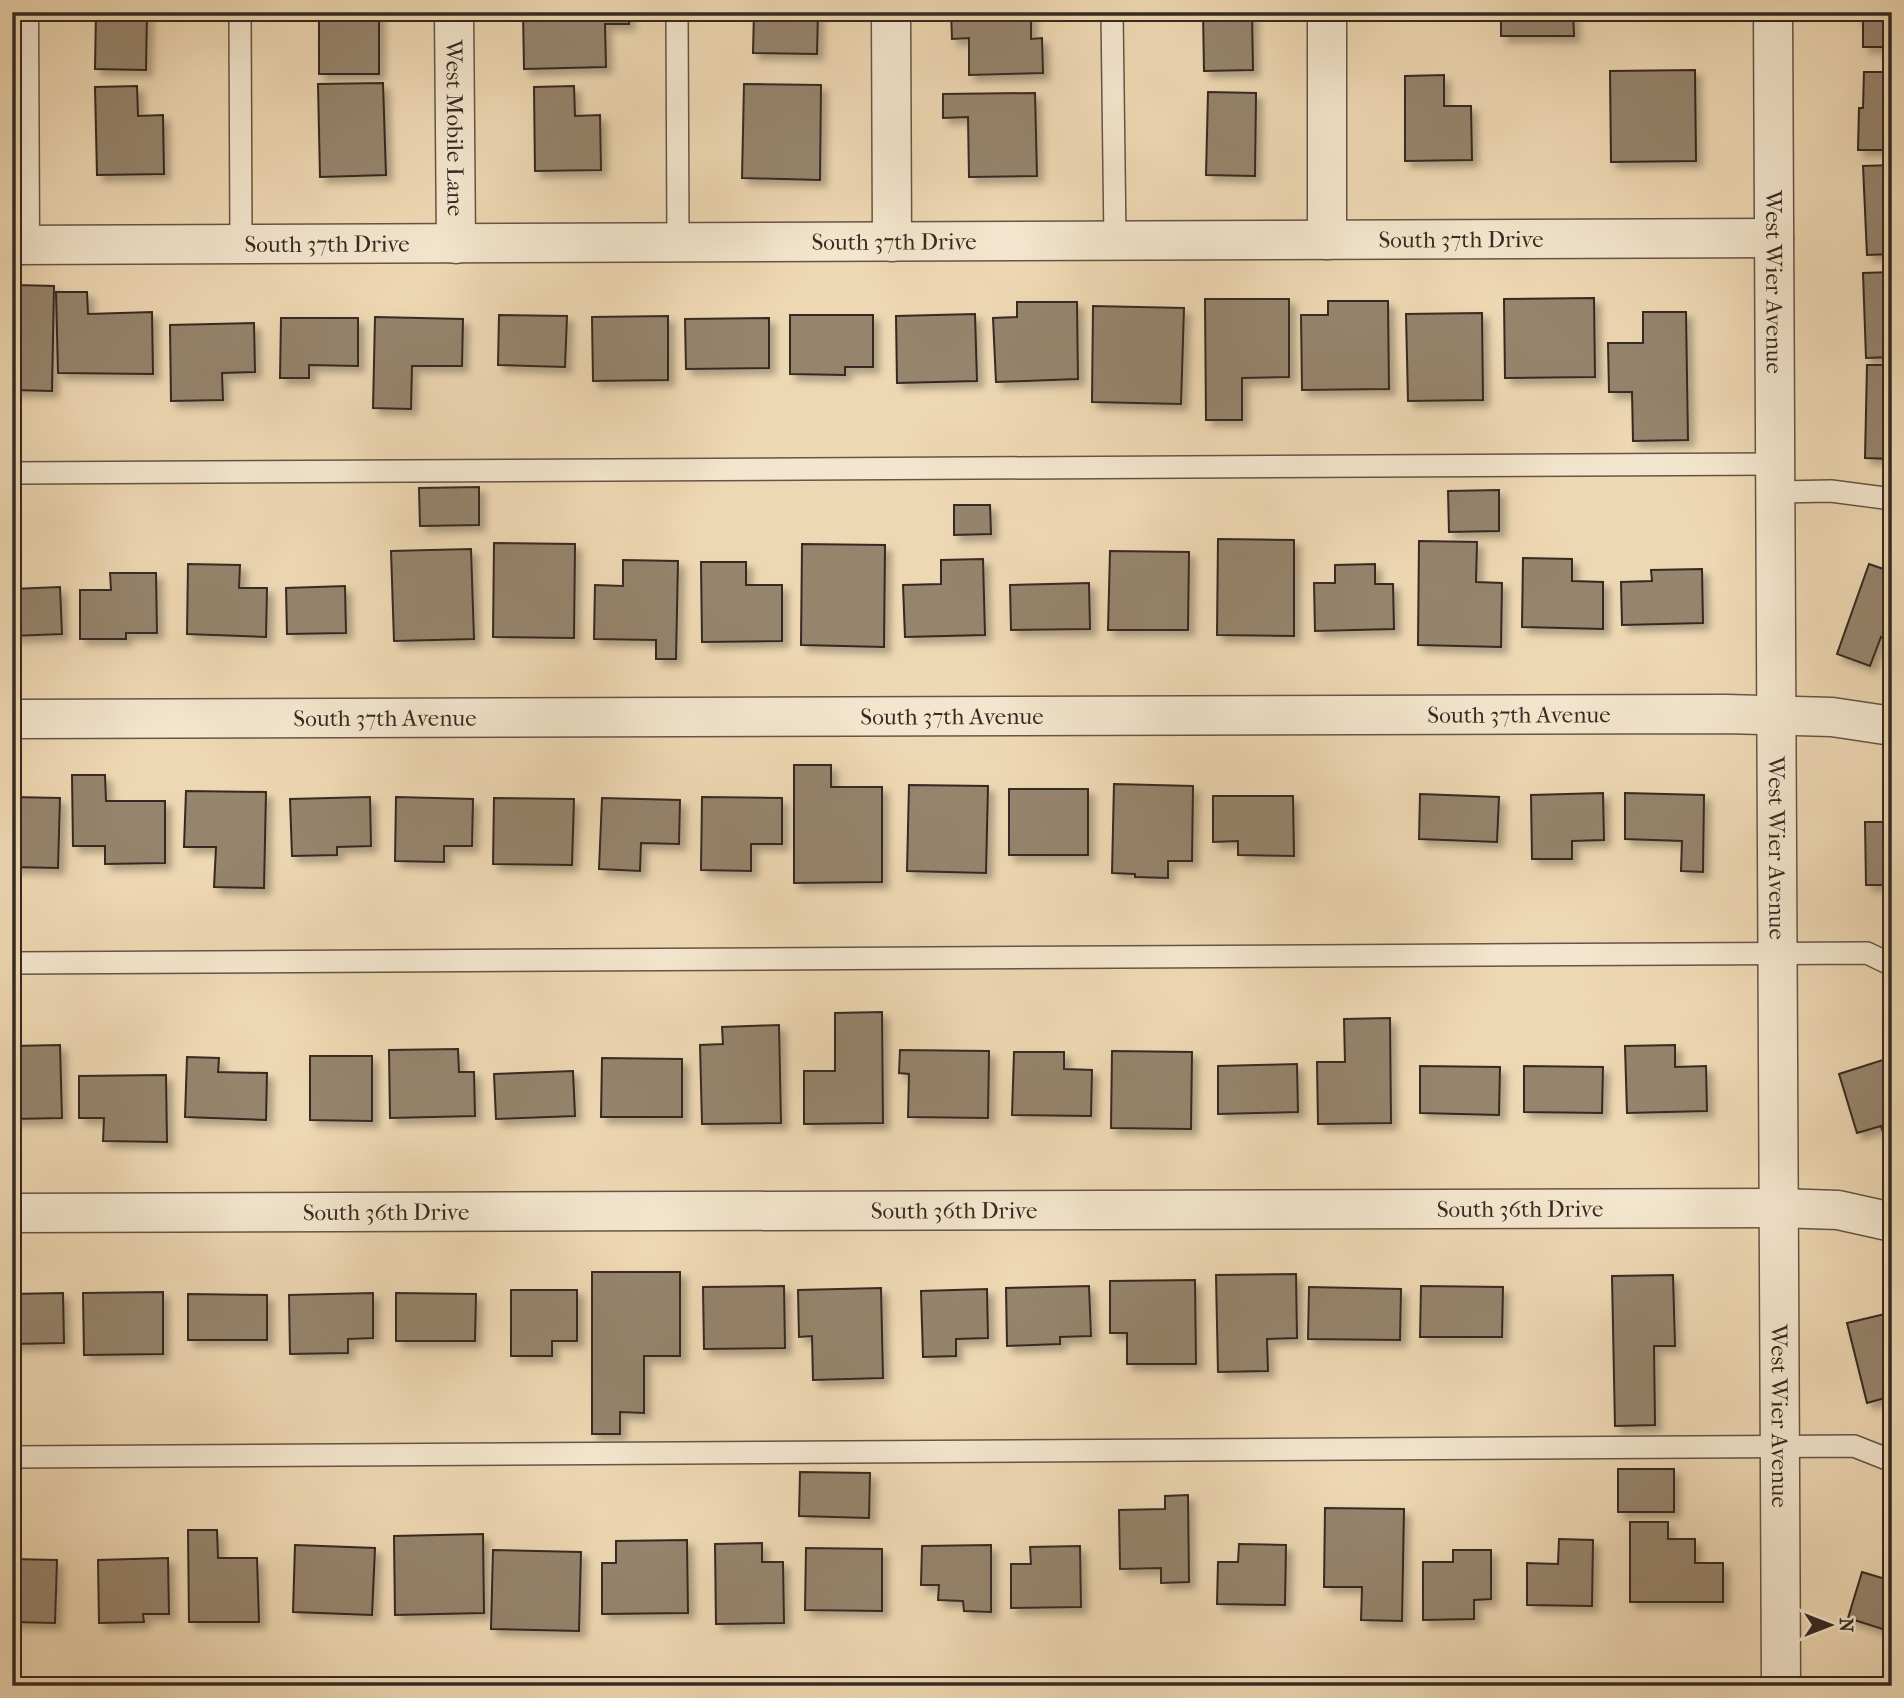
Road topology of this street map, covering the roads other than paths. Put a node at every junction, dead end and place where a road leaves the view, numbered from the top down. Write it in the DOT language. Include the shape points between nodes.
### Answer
graph roads {
  1 [pos="19,12"];
  2 [pos="240,12"];
  3 [pos="454,12"];
  4 [pos="677,12"];
  5 [pos="891,12"];
  6 [pos="1112,12"];
  7 [pos="1327,12"];
  8 [pos="1773,12"];
  9 [pos="1774,238"];
  10 [pos="1327,240"];
  11 [pos="1115,241"];
  12 [pos="892,242"];
  13 [pos="678,243"];
  14 [pos="241,244"];
  15 [pos="456,244"];
  16 [pos="16,245"];
  17 [pos="12,473"];
  18 [pos="1776,478"];
  19 [pos="1892,499"];
  20 [pos="1777,716"];
  21 [pos="12,719"];
  22 [pos="1892,726"];
  23 [pos="1778,953"];
  24 [pos="12,963"];
  25 [pos="1892,965"];
  26 [pos="1779,1208"];
  27 [pos="12,1213"];
  28 [pos="1892,1222"];
  29 [pos="1779,1446"];
  30 [pos="12,1457"];
  31 [pos="1892,1461"];
  32 [pos="1781,1686"];
  1 -- 16 [label="street"];
  2 -- 14 [label="lane"];
  3 -- 15 [label="street, West Mobile Lane"];
  4 -- 13 [label="lane"];
  5 -- 12 [label="street"];
  6 -- 11 [label="lane"];
  7 -- 10 [label="street"];
  8 -- 9 [label="street, West Wier Avenue"];
  9 -- 10 [label="street, South 37th Drive"];
  9 -- 18 [label="street, West Wier Avenue"];
  10 -- 11 [label="street, South 37th Drive"];
  11 -- 12 [label="street, South 37th Drive"];
  12 -- 13 [label="street, South 37th Drive"];
  13 -- 15 [label="street, South 37th Drive"];
  14 -- 15 [label="street, South 37th Drive"];
  14 -- 16 [label="street, South 37th Drive"];
  17 -- 18 [label="lane"];
  18 -- 19 [label="lane"];
  18 -- 20 [label="street, West Wier Avenue"];
  20 -- 21 [label="street, South 37th Avenue"];
  20 -- 22 [label="street, South 37th Avenue" via="1832,717"];
  20 -- 23 [label="street, West Wier Avenue"];
  23 -- 24 [label="lane"];
  23 -- 25 [label="lane" via="1867,953"];
  23 -- 26 [label="street, West Wier Avenue"];
  26 -- 27 [label="street, South 36th Drive"];
  26 -- 28 [label="street, South 36th Drive" via="1838,1210"];
  26 -- 29 [label="street, West Wier Avenue"];
  29 -- 30 [label="lane"];
  29 -- 31 [label="lane" via="1854,1446"];
  29 -- 32 [label="street, West Wier Avenue"];
}
